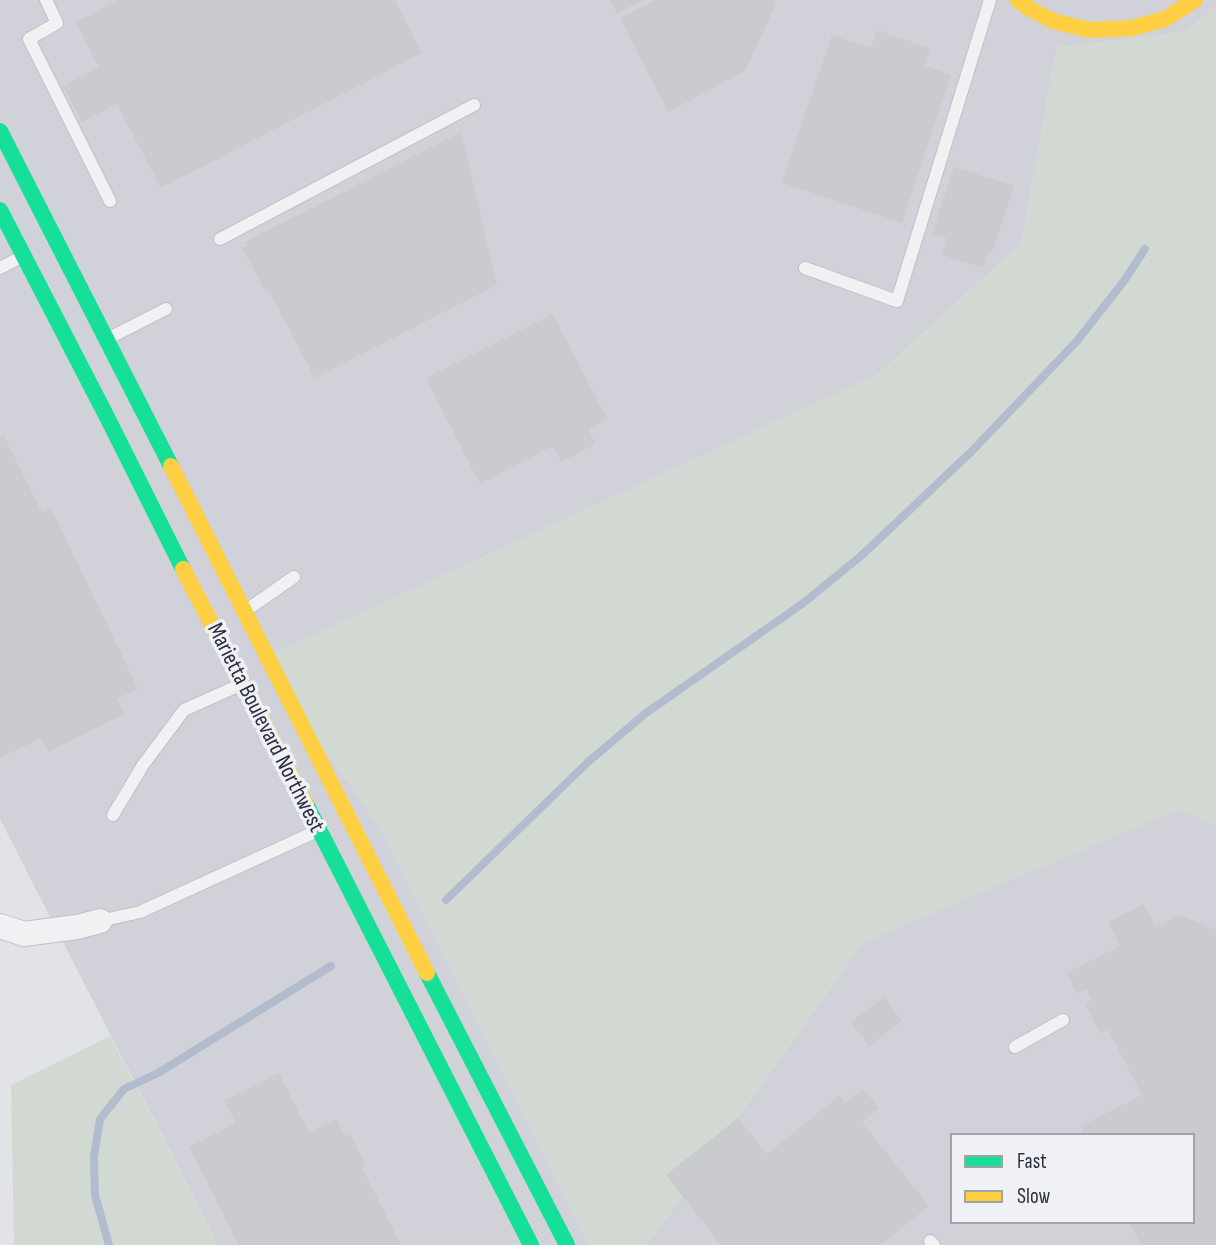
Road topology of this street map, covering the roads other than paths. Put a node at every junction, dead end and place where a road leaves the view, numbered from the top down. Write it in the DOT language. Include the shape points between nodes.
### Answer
graph roads {
  1 [pos="46,0"];
  2 [pos="990,0"];
  3 [pos="1018,0"];
  4 [pos="1195,0"];
  5 [pos="474,104"];
  6 [pos="0,131"];
  7 [pos="110,201"];
  8 [pos="0,210"];
  9 [pos="220,239"];
  10 [pos="23,256"];
  11 [pos="0,268"];
  12 [pos="805,268"];
  13 [pos="166,309"];
  14 [pos="106,340"];
  15 [pos="294,576"];
  16 [pos="245,611"];
  17 [pos="242,683"];
  18 [pos="113,815"];
  19 [pos="334,823"];
  20 [pos="100,921"];
  21 [pos="0,926"];
  22 [pos="1063,1020"];
  23 [pos="1015,1047"];
  24 [pos="531,1245"];
  25 [pos="566,1245"];
  1 -- 7 [label="lane" via="57,23 29,40"];
  2 -- 12 [label="lane" via="897,302"];
  3 -- 4 [label="main road" via="1053,21 1101,30 1132,29 1165,19"];
  5 -- 9 [label="lane"];
  6 -- 14 [label="main road"];
  8 -- 10 [label="main road, Marietta Boulevard Northwest"];
  10 -- 11 [label="lane"];
  10 -- 17 [label="main road, Marietta Boulevard Northwest"];
  13 -- 14 [label="lane"];
  14 -- 16 [label="main road"];
  15 -- 16 [label="lane"];
  16 -- 19 [label="main road"];
  17 -- 18 [label="lane" via="184,710"];
  17 -- 19 [label="main road, Marietta Boulevard Northwest"];
  19 -- 20 [label="lane" via="139,912"];
  19 -- 24 [label="main road, Marietta Boulevard Northwest"];
  19 -- 25 [label="main road" via="395,910"];
  20 -- 21 [label="street" via="24,934"];
  22 -- 23 [label="lane"];
}
